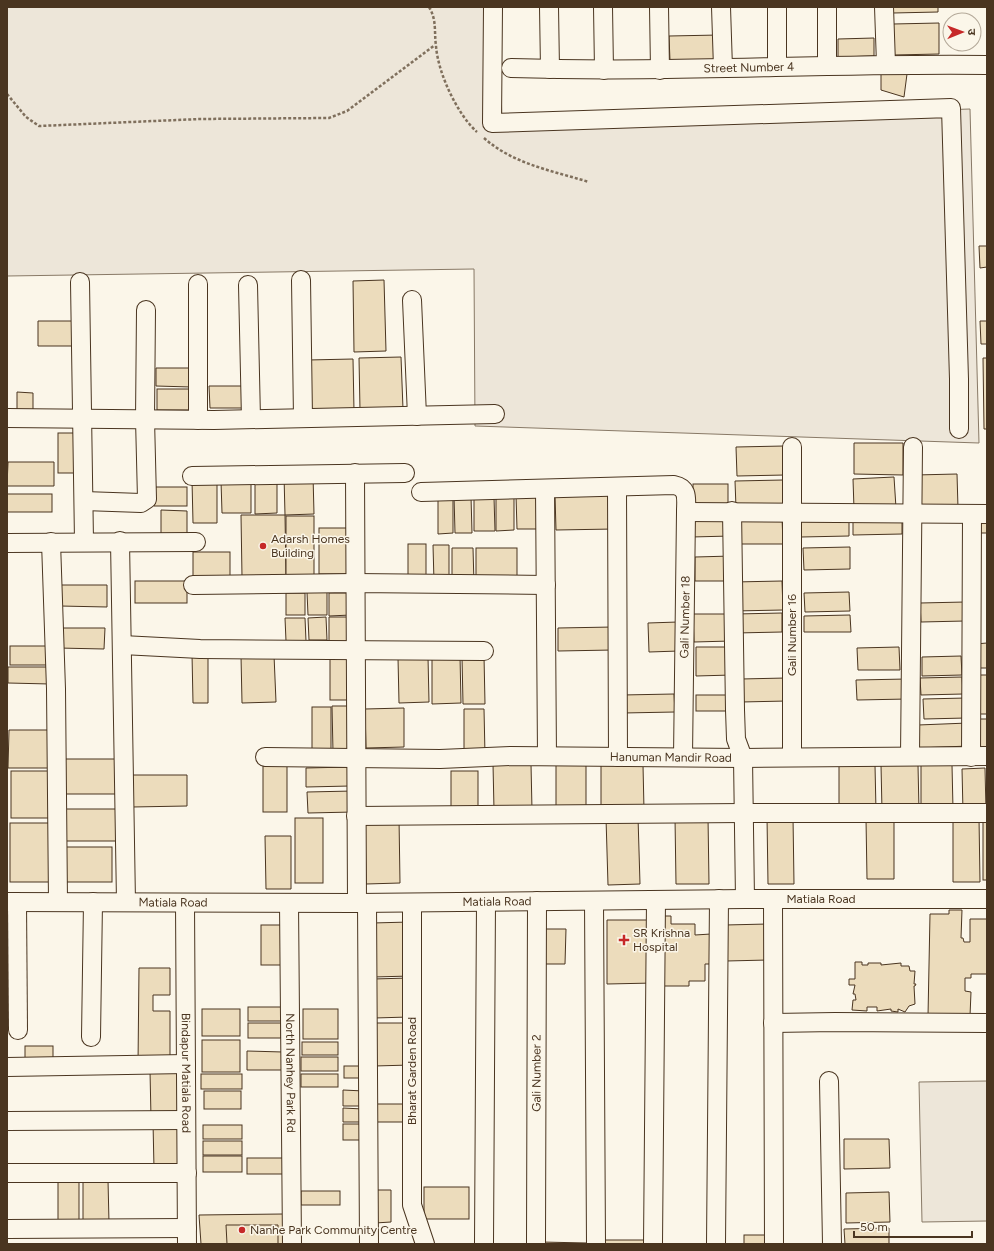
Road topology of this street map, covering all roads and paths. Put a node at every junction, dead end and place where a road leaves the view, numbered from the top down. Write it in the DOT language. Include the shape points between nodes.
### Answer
graph roads {
  1 [pos="492,7"];
  2 [pos="549,7"];
  3 [pos="604,7"];
  4 [pos="660,7"];
  5 [pos="721,7"];
  6 [pos="777,7"];
  7 [pos="827,7"];
  8 [pos="884,7"];
  9 [pos="435,45"];
  10 [pos="886,64"];
  11 [pos="987,65"];
  12 [pos="769,66"];
  13 [pos="827,66"];
  14 [pos="511,68"];
  15 [pos="723,68"];
  16 [pos="550,69"];
  17 [pos="604,70"];
  18 [pos="660,70"];
  19 [pos="7,94"];
  20 [pos="301,280"];
  21 [pos="80,282"];
  22 [pos="198,284"];
  23 [pos="248,284"];
  24 [pos="412,300"];
  25 [pos="146,310"];
  26 [pos="495,414"];
  27 [pos="417,416"];
  28 [pos="7,418"];
  29 [pos="303,418"];
  30 [pos="82,419"];
  31 [pos="145,419"];
  32 [pos="251,419"];
  33 [pos="198,420"];
  34 [pos="959,429"];
  35 [pos="792,447"];
  36 [pos="913,447"];
  37 [pos="355,473"];
  38 [pos="406,473"];
  39 [pos="192,476"];
  40 [pos="617,488"];
  41 [pos="545,489"];
  42 [pos="421,492"];
  43 [pos="84,501"];
  44 [pos="732,511"];
  45 [pos="686,512"];
  46 [pos="793,513"];
  47 [pos="913,513"];
  48 [pos="979,514"];
  49 [pos="84,541"];
  50 [pos="120,541"];
  51 [pos="51,542"];
  52 [pos="196,542"];
  53 [pos="7,543"];
  54 [pos="355,583"];
  55 [pos="193,585"];
  56 [pos="546,585"];
  57 [pos="122,645"];
  58 [pos="356,650"];
  59 [pos="484,651"];
  60 [pos="547,756"];
  61 [pos="910,756"];
  62 [pos="979,756"];
  63 [pos="265,757"];
  64 [pos="618,757"];
  65 [pos="683,757"];
  66 [pos="743,758"];
  67 [pos="792,758"];
  68 [pos="356,759"];
  69 [pos="744,813"];
  70 [pos="987,813"];
  71 [pos="356,816"];
  72 [pos="987,898"];
  73 [pos="719,899"];
  74 [pos="745,899"];
  75 [pos="773,899"];
  76 [pos="594,900"];
  77 [pos="656,900"];
  78 [pos="537,901"];
  79 [pos="12,902"];
  80 [pos="58,902"];
  81 [pos="93,902"];
  82 [pos="126,902"];
  83 [pos="412,902"];
  84 [pos="486,902"];
  85 [pos="185,903"];
  86 [pos="289,903"];
  87 [pos="362,903"];
  88 [pos="773,1023"];
  89 [pos="987,1023"];
  90 [pos="18,1030"];
  91 [pos="91,1037"];
  92 [pos="186,1064"];
  93 [pos="7,1067"];
  94 [pos="830,1081"];
  95 [pos="186,1120"];
  96 [pos="7,1121"];
  97 [pos="7,1173"];
  98 [pos="187,1173"];
  99 [pos="7,1229"];
  100 [pos="187,1236"];
  101 [pos="424,1241"];
  102 [pos="292,1244"];
  103 [pos="369,1244"];
  104 [pos="484,1244"];
  105 [pos="536,1244"];
  106 [pos="596,1244"];
  107 [pos="653,1244"];
  108 [pos="716,1244"];
  109 [pos="774,1244"];
  110 [pos="832,1244"];
  1 -- 34 [label="street" via="492,123 951,108"];
  2 -- 16 [label="street"];
  3 -- 17 [label="street"];
  4 -- 18 [label="street"];
  5 -- 15 [label="street"];
  6 -- 12 [label="street"];
  7 -- 13 [label="street"];
  8 -- 10 [label="street"];
  9 -- 19 [label="path" via="347,111 329,118 200,119 39,126 26,117"];
  10 -- 11 [label="street, Street Number 4"];
  10 -- 13 [label="street, Street Number 4"];
  12 -- 13 [label="street, Street Number 4"];
  12 -- 15 [label="street, Street Number 4"];
  14 -- 16 [label="street, Street Number 4"];
  15 -- 18 [label="street, Street Number 4"];
  16 -- 17 [label="street, Street Number 4"];
  17 -- 18 [label="street, Street Number 4"];
  20 -- 29 [label="street"];
  21 -- 30 [label="street"];
  22 -- 33 [label="street"];
  23 -- 32 [label="street"];
  24 -- 27 [label="street"];
  25 -- 31 [label="street"];
  26 -- 27 [label="street"];
  27 -- 29 [label="street"];
  28 -- 30 [label="street"];
  29 -- 32 [label="street"];
  30 -- 31 [label="street"];
  30 -- 43 [label="street"];
  31 -- 33 [label="street"];
  31 -- 43 [label="street" via="147,499 141,503"];
  32 -- 33 [label="street"];
  35 -- 46 [label="street, Gali Number 16"];
  36 -- 47 [label="street"];
  37 -- 38 [label="street"];
  37 -- 39 [label="street"];
  37 -- 54 [label="street"];
  40 -- 41 [label="street"];
  40 -- 45 [label="street, Gali Number 18" via="674,485 686,492"];
  40 -- 64 [label="street"];
  41 -- 42 [label="street"];
  41 -- 56 [label="street"];
  43 -- 49 [label="street"];
  44 -- 45 [label="street"];
  44 -- 46 [label="street"];
  44 -- 66 [label="street" via="736,739"];
  45 -- 65 [label="street, Gali Number 18"];
  46 -- 47 [label="street"];
  46 -- 67 [label="street, Gali Number 16"];
  47 -- 48 [label="street"];
  47 -- 61 [label="street"];
  48 -- 62 [label="street"];
  49 -- 50 [label="street"];
  49 -- 51 [label="street"];
  50 -- 52 [label="street"];
  50 -- 57 [label="street"];
  51 -- 53 [label="street"];
  51 -- 80 [label="street" via="56,689"];
  54 -- 55 [label="street"];
  54 -- 56 [label="street"];
  54 -- 58 [label="street"];
  56 -- 60 [label="street"];
  57 -- 58 [label="street"];
  57 -- 82 [label="street"];
  58 -- 59 [label="street"];
  58 -- 68 [label="street"];
  60 -- 64 [label="street, Hanuman Mandir Road"];
  60 -- 68 [label="street, Hanuman Mandir Road" via="440,760"];
  61 -- 62 [label="street, Hanuman Mandir Road"];
  61 -- 67 [label="street, Hanuman Mandir Road"];
  63 -- 68 [label="street, Hanuman Mandir Road"];
  64 -- 65 [label="street, Hanuman Mandir Road"];
  65 -- 66 [label="street, Hanuman Mandir Road"];
  66 -- 67 [label="street, Hanuman Mandir Road"];
  66 -- 69 [label="street"];
  68 -- 71 [label="street"];
  69 -- 70 [label="street"];
  69 -- 71 [label="street"];
  69 -- 74 [label="street"];
  71 -- 87 [label="street"];
  72 -- 75 [label="street, Matiala Road"];
  73 -- 74 [label="street, Matiala Road"];
  73 -- 77 [label="street, Matiala Road"];
  73 -- 108 [label="street"];
  74 -- 75 [label="street, Matiala Road"];
  75 -- 88 [label="street"];
  76 -- 77 [label="street, Matiala Road"];
  76 -- 78 [label="street, Matiala Road"];
  76 -- 106 [label="street"];
  77 -- 107 [label="street"];
  78 -- 84 [label="street, Matiala Road"];
  78 -- 105 [label="street, Gali Number 2"];
  79 -- 80 [label="street, Matiala Road"];
  79 -- 90 [label="street"];
  80 -- 81 [label="street, Matiala Road"];
  81 -- 82 [label="street, Matiala Road"];
  81 -- 91 [label="street"];
  82 -- 85 [label="street, Matiala Road"];
  83 -- 84 [label="street, Matiala Road"];
  83 -- 87 [label="street, Matiala Road"];
  83 -- 101 [label="street, Bharat Garden Road" via="412,1205"];
  84 -- 104 [label="street"];
  85 -- 86 [label="street, Matiala Road"];
  85 -- 92 [label="street, Bindapur Matiala Road"];
  86 -- 87 [label="street, Matiala Road"];
  86 -- 102 [label="street, North Nanhey Park Rd"];
  87 -- 103 [label="street"];
  88 -- 89 [label="street"];
  88 -- 109 [label="street"];
  92 -- 93 [label="street"];
  92 -- 95 [label="street, Bindapur Matiala Road"];
  94 -- 110 [label="street"];
  95 -- 96 [label="street"];
  95 -- 98 [label="street, Bindapur Matiala Road"];
  97 -- 98 [label="street"];
  98 -- 100 [label="street, Bindapur Matiala Road"];
  99 -- 100 [label="street"];
}
